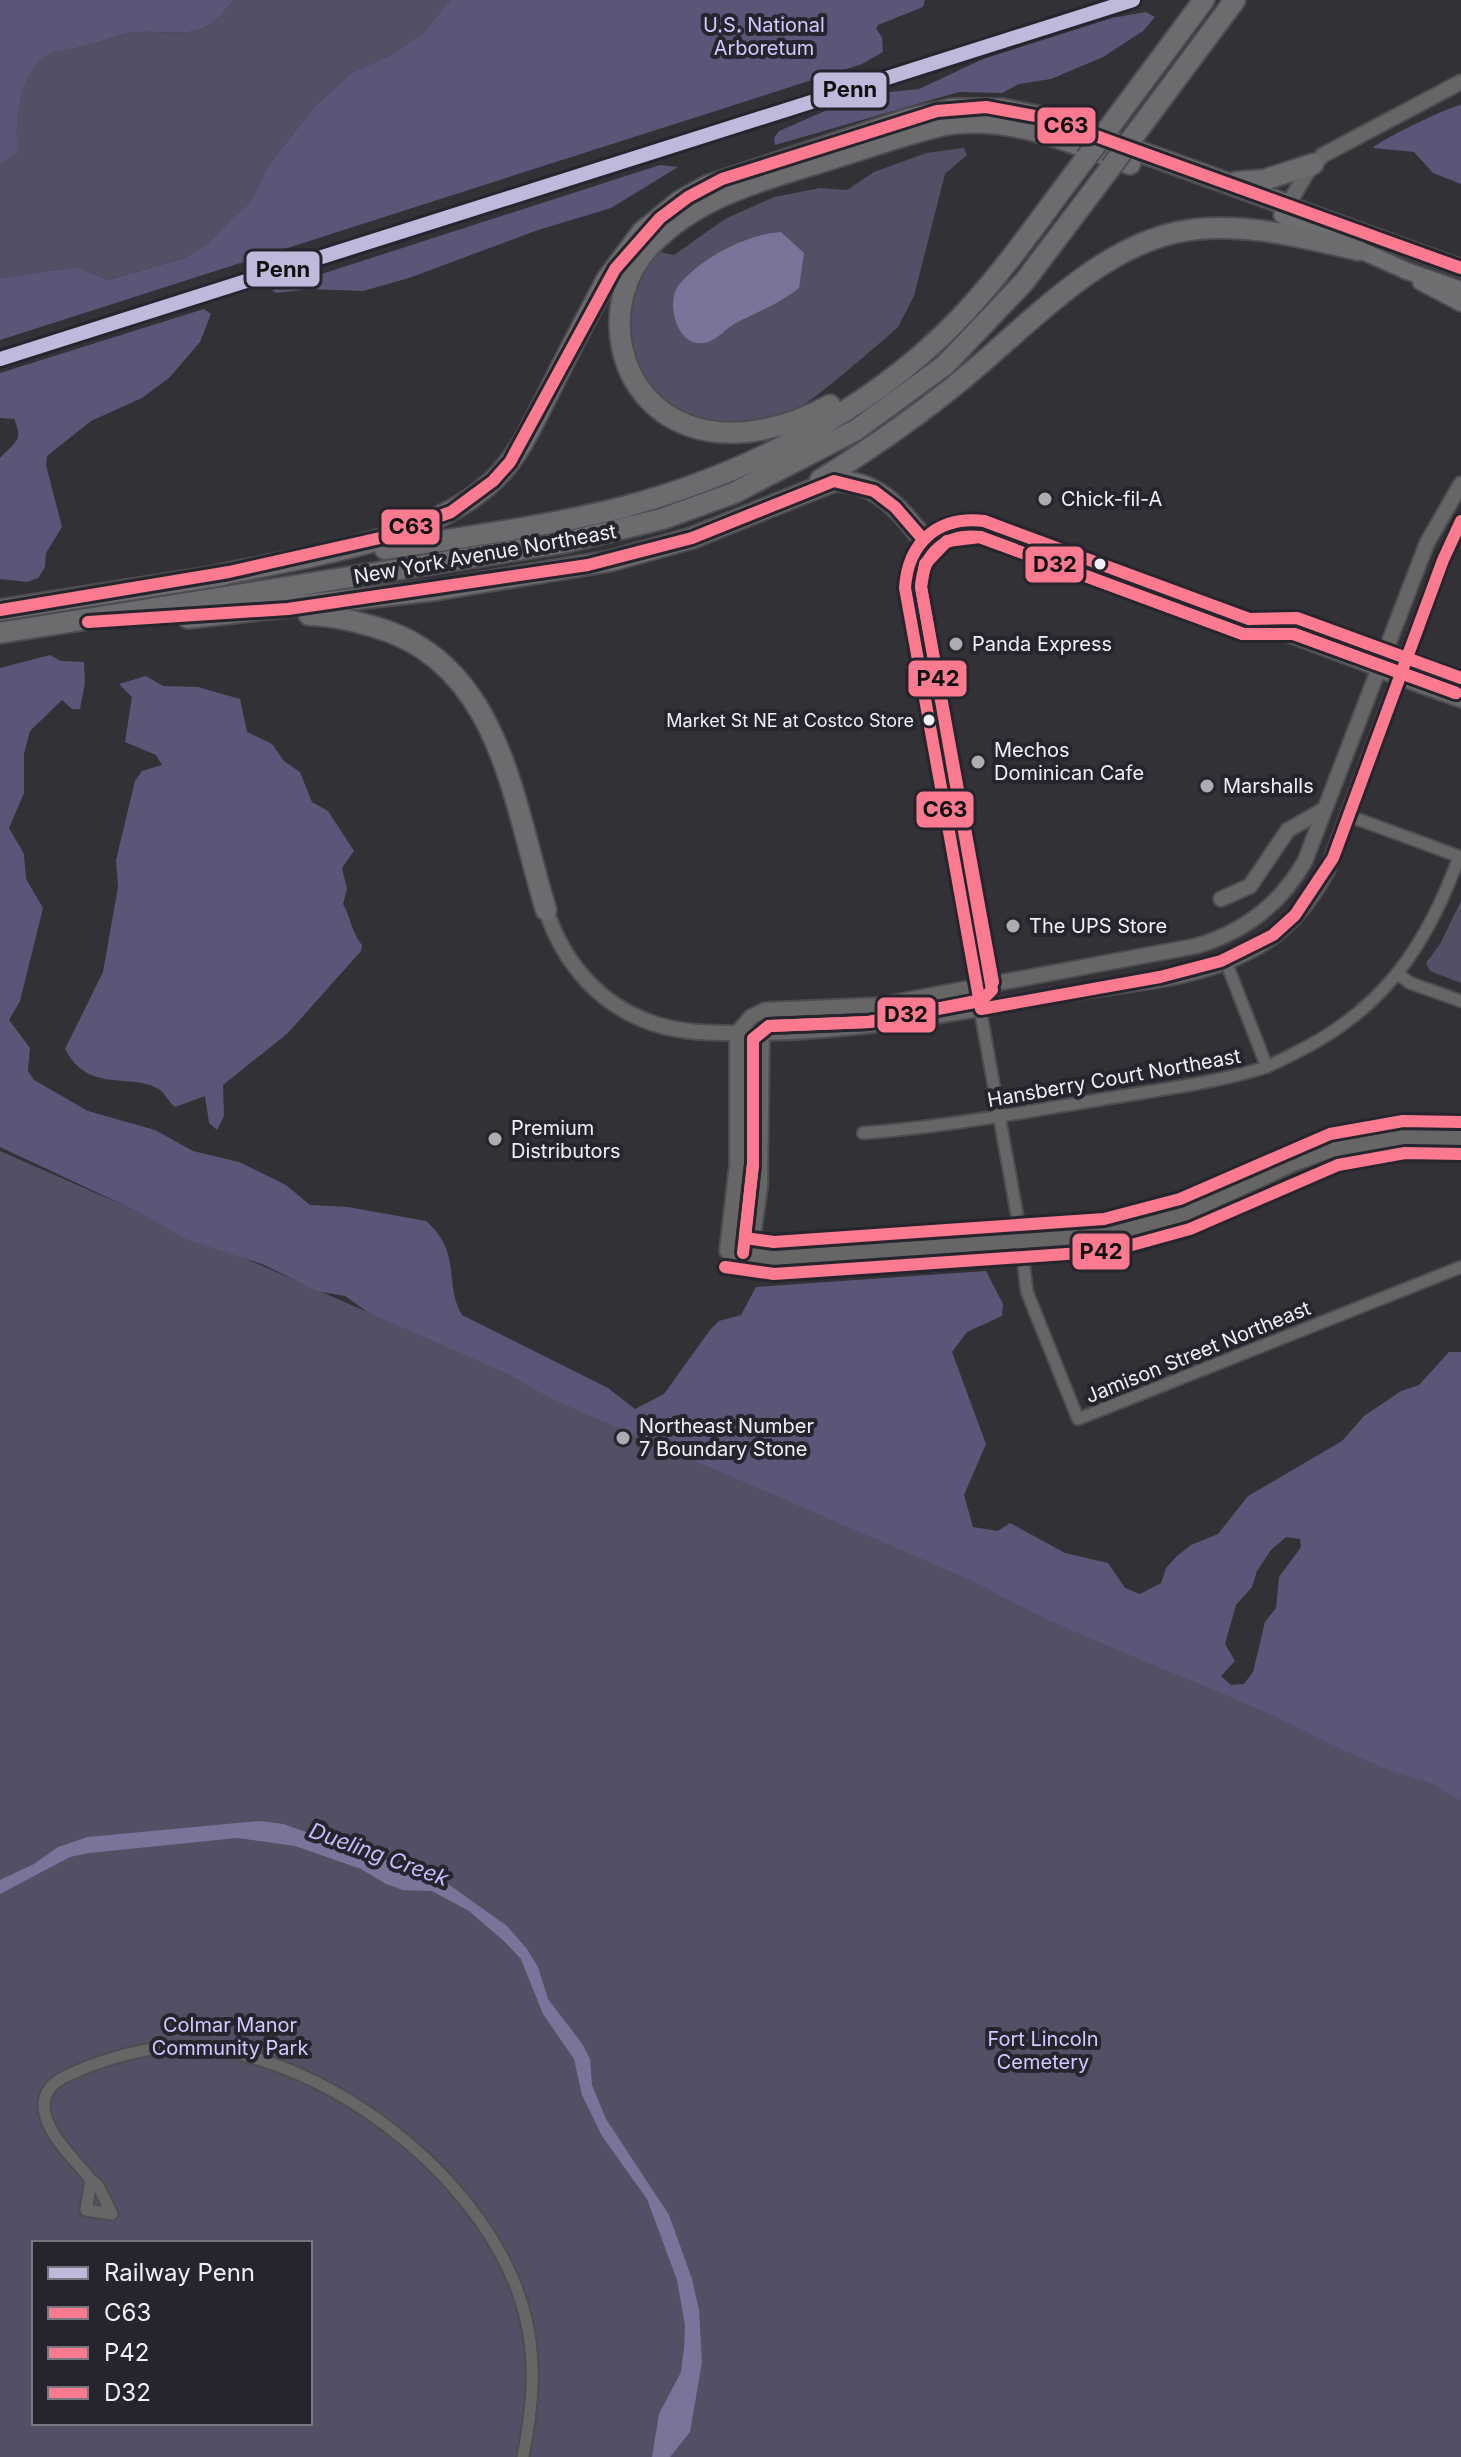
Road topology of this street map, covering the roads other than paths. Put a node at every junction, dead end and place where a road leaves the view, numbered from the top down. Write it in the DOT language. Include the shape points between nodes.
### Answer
graph roads {
  1 [pos="1204,0"];
  2 [pos="1232,4"];
  3 [pos="1461,82"];
  4 [pos="1313,164"];
  5 [pos="1223,182"];
  6 [pos="1285,210"];
  7 [pos="1219,229"];
  8 [pos="1358,250"];
  9 [pos="1461,268"];
  10 [pos="1407,271"];
  11 [pos="1461,290"];
  12 [pos="973,303"];
  13 [pos="1461,303"];
  14 [pos="1461,484"];
  15 [pos="796,494"];
  16 [pos="1461,521"];
  17 [pos="922,538"];
  18 [pos="212,577"];
  19 [pos="0,610"];
  20 [pos="188,618"];
  21 [pos="1249,619"];
  22 [pos="61,623"];
  23 [pos="0,633"];
  24 [pos="1386,650"];
  25 [pos="1406,658"];
  26 [pos="1378,670"];
  27 [pos="1400,678"];
  28 [pos="1461,678"];
  29 [pos="1461,700"];
  30 [pos="1325,809"];
  31 [pos="1349,816"];
  32 [pos="1460,857"];
  33 [pos="1221,899"];
  34 [pos="546,910"];
  35 [pos="1226,962"];
  36 [pos="1398,974"];
  37 [pos="977,985"];
  38 [pos="1461,1001"];
  39 [pos="981,1009"];
  40 [pos="737,1033"];
  41 [pos="762,1033"];
  42 [pos="1267,1067"];
  43 [pos="1000,1117"];
  44 [pos="863,1133"];
  45 [pos="1461,1138"];
  46 [pos="1018,1220"];
  47 [pos="1021,1242"];
  48 [pos="750,1256"];
  49 [pos="1461,1267"];
  50 [pos="91,2180"];
  51 [pos="523,2457"];
  1 -- 12 [label="highway, New York Avenue Northeast, bridge"];
  2 -- 22 [label="highway, New York Avenue Northeast, bridge" via="1024,282 945,365 832,444 734,493 587,539"];
  3 -- 4 [label="street"];
  4 -- 5 [label="highway" via="1264,180"];
  4 -- 6 [label="street"];
  5 -- 6 [label="highway"];
  5 -- 18 [label="highway" via="1046,118 986,107 923,115 722,179 667,211 624,254 520,447 474,497 425,526"];
  6 -- 7 [label="highway" via="1273,221"];
  6 -- 8 [label="main road"];
  6 -- 9 [label="main road"];
  6 -- 12 [label="highway" via="1034,129 988,122 944,125 735,190 689,213 632,268 620,305 619,338 634,380 667,414 701,429 746,431 791,422 832,404"];
  7 -- 8 [label="highway"];
  7 -- 15 [label="highway" via="1165,236 1106,262 903,426"];
  8 -- 10 [label="main road"];
  10 -- 11 [label="main road"];
  10 -- 13 [label="main road"];
  12 -- 18 [label="highway, New York Avenue Northeast" via="899,372 835,417 758,458 678,490 565,520"];
  14 -- 24 [label="street" via="1427,543"];
  15 -- 17 [label="highway" via="834,481 866,486 885,497"];
  15 -- 20 [label="highway" via="704,533 610,561 436,590"];
  16 -- 25 [label="street"];
  17 -- 21 [label="street" via="952,521 984,521"];
  17 -- 37 [label="street" via="906,568 906,597"];
  18 -- 19 [label="highway, New York Avenue Northeast"];
  20 -- 22 [label="highway"];
  20 -- 34 [label="highway" via="333,617 396,634 441,660 469,689 490,724"];
  21 -- 24 [label="street" via="1297,618"];
  21 -- 26 [label="street"];
  22 -- 23 [label="highway, New York Avenue Northeast"];
  24 -- 25 [label="street"];
  24 -- 26 [label="street"];
  25 -- 27 [label="street"];
  25 -- 28 [label="street"];
  26 -- 27 [label="street"];
  26 -- 30 [label="street"];
  27 -- 29 [label="street"];
  27 -- 31 [label="street"];
  30 -- 33 [label="street" via="1288,830 1250,886"];
  30 -- 37 [label="street" via="1291,883 1265,911 1234,932 1183,949"];
  31 -- 32 [label="street"];
  31 -- 35 [label="street" via="1321,882 1300,911 1270,939"];
  32 -- 36 [label="street, Hansberry Court Northeast" via="1432,924"];
  34 -- 40 [label="street" via="566,956 616,1005 670,1028"];
  35 -- 39 [label="street"];
  35 -- 42 [label="street"];
  36 -- 38 [label="street"];
  36 -- 42 [label="street, Hansberry Court Northeast" via="1332,1033"];
  37 -- 39 [label="street"];
  37 -- 40 [label="street" via="867,1006 765,1010"];
  39 -- 41 [label="street" via="874,1027"];
  39 -- 43 [label="street"];
  40 -- 41 [label="street"];
  40 -- 48 [label="street" via="737,1164 727,1251"];
  41 -- 48 [label="street" via="760,1187"];
  42 -- 43 [label="street, Hansberry Court Northeast"];
  43 -- 44 [label="street, Hansberry Court Northeast"];
  43 -- 46 [label="street"];
  45 -- 47 [label="street" via="1404,1137 1351,1145 1298,1161 1206,1206 1152,1225 1083,1238"];
  47 -- 48 [label="street"];
  47 -- 49 [label="street, Jamison Street Northeast" via="1027,1292 1078,1419"];
  50 -- 51 [label="street" via="51,2130 45,2098 66,2076 133,2052 195,2047 242,2056 300,2076 356,2107 431,2164 486,2229 508,2267 526,2320 534,2379"];
}
